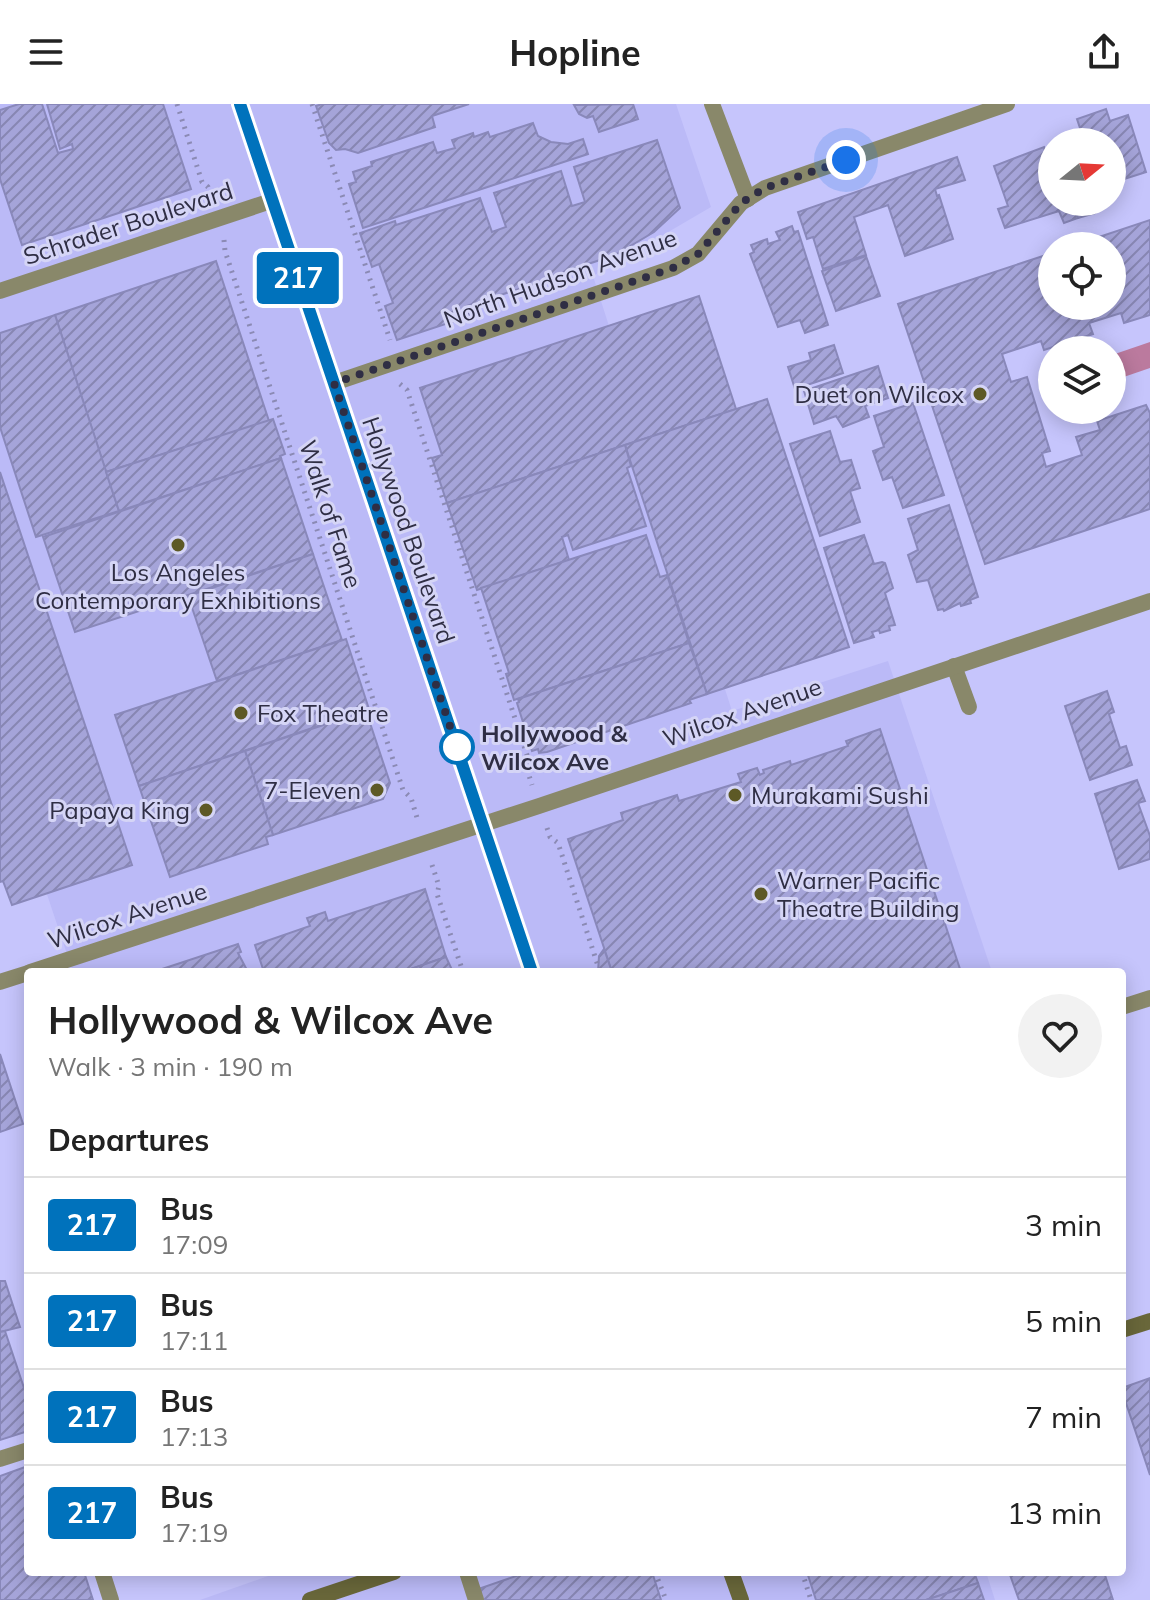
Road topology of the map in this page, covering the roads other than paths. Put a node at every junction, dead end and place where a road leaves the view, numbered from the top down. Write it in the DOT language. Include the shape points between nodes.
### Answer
graph roads {
  1 [pos="240,104"];
  2 [pos="712,104"];
  3 [pos="1007,104"];
  4 [pos="748,199"];
  5 [pos="271,201"];
  6 [pos="0,291"];
  7 [pos="334,383"];
  8 [pos="1150,601"];
  9 [pos="954,666"];
  10 [pos="969,707"];
  11 [pos="483,824"];
  12 [pos="41,968"];
  13 [pos="531,968"];
  14 [pos="24,974"];
  15 [pos="0,982"];
  16 [pos="1150,998"];
  17 [pos="1126,1006"];
  18 [pos="1150,1321"];
  19 [pos="1126,1329"];
  20 [pos="24,1451"];
  21 [pos="0,1459"];
  22 [pos="103,1576"];
  23 [pos="382,1576"];
  24 [pos="468,1576"];
  25 [pos="732,1576"];
  26 [pos="111,1600"];
  27 [pos="310,1600"];
  28 [pos="476,1600"];
  29 [pos="741,1600"];
  1 -- 5 [label="main road, Hollywood Boulevard"];
  2 -- 4 [label="street"];
  3 -- 4 [label="street, North Hudson Avenue" via="765,188"];
  4 -- 7 [label="street, North Hudson Avenue" via="698,254 673,268"];
  5 -- 6 [label="street, Schrader Boulevard"];
  5 -- 7 [label="main road, Hollywood Boulevard"];
  7 -- 11 [label="main road, Hollywood Boulevard"];
  8 -- 9 [label="street, Wilcox Avenue"];
  9 -- 10 [label="street"];
  9 -- 11 [label="street, Wilcox Avenue"];
  11 -- 12 [label="street, Wilcox Avenue"];
  11 -- 13 [label="main road, Hollywood Boulevard"];
  14 -- 15 [label="street, Wilcox Avenue"];
  16 -- 17 [label="street"];
  18 -- 19 [label="main road"];
  20 -- 21 [label="street"];
  22 -- 26 [label="street"];
  23 -- 27 [label="main road"];
  24 -- 28 [label="street"];
  25 -- 29 [label="main road"];
}
